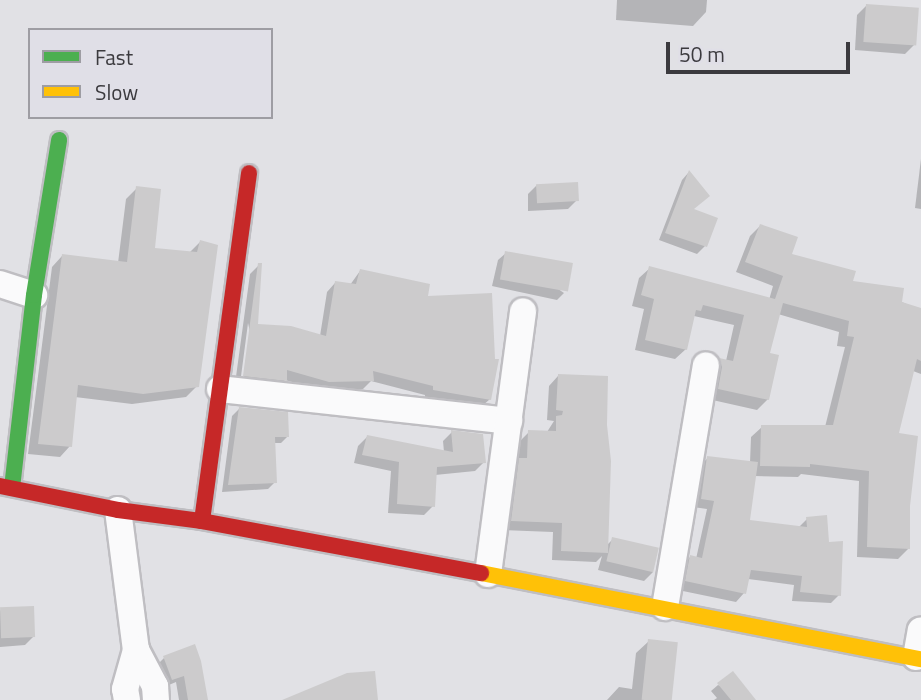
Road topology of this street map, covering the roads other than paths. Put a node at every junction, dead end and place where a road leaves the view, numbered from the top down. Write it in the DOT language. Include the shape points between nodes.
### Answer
graph roads {
  1 [pos="60,140"];
  2 [pos="249,173"];
  3 [pos="0,284"];
  4 [pos="34,295"];
  5 [pos="523,311"];
  6 [pos="706,365"];
  7 [pos="220,389"];
  8 [pos="509,421"];
  9 [pos="6,487"];
  10 [pos="118,510"];
  11 [pos="202,522"];
  12 [pos="488,574"];
  13 [pos="665,607"];
  14 [pos="921,630"];
  15 [pos="136,650"];
  16 [pos="918,658"];
  17 [pos="127,700"];
  18 [pos="156,700"];
  1 -- 4 [label="street"];
  2 -- 7 [label="street"];
  3 -- 4 [label="street"];
  4 -- 9 [label="street"];
  5 -- 8 [label="street"];
  6 -- 13 [label="street"];
  7 -- 8 [label="street"];
  7 -- 11 [label="street"];
  8 -- 12 [label="street"];
  9 -- 10 [label="street"];
  10 -- 11 [label="street"];
  10 -- 15 [label="street"];
  11 -- 12 [label="street"];
  12 -- 13 [label="street"];
  13 -- 16 [label="street"];
  14 -- 16 [label="street"];
  15 -- 17 [label="street" via="125,689"];
  15 -- 18 [label="street" via="155,686"];
}
